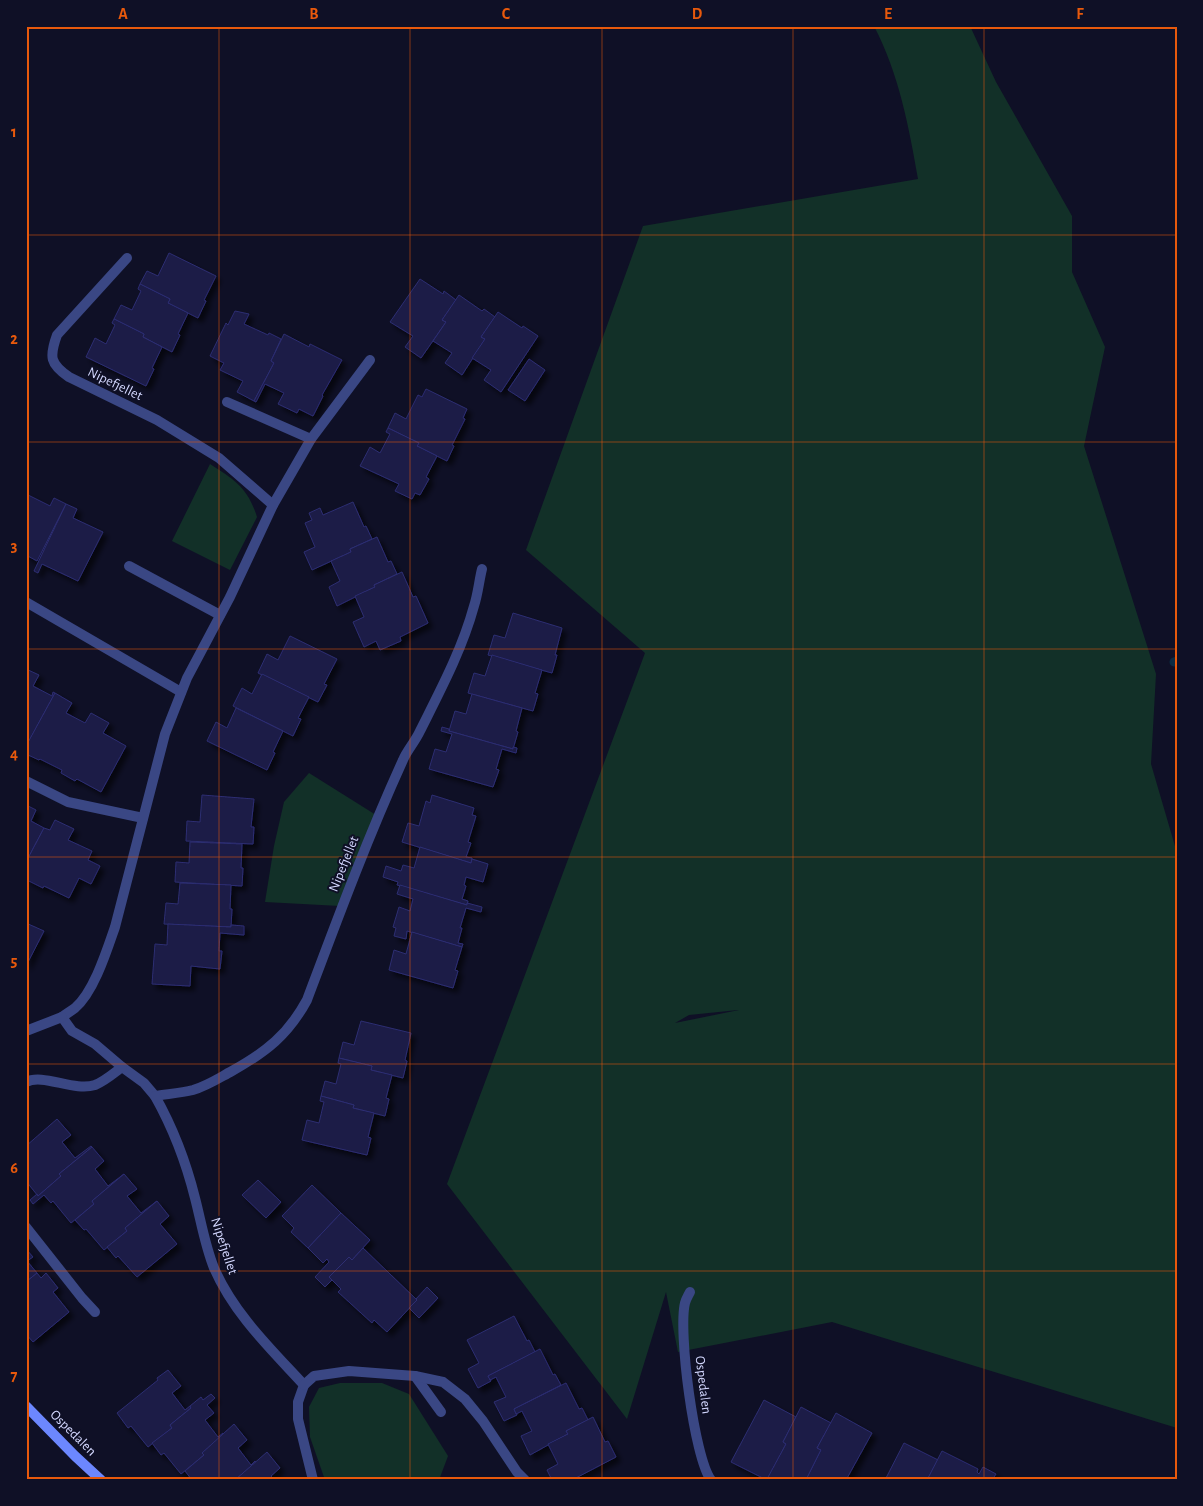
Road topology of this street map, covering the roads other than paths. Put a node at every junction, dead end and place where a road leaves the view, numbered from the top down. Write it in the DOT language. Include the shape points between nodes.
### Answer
graph roads {
  1 [pos="127,258"];
  2 [pos="370,360"];
  3 [pos="227,402"];
  4 [pos="311,438"];
  5 [pos="273,505"];
  6 [pos="128,566"];
  7 [pos="482,569"];
  8 [pos="26,602"];
  9 [pos="220,615"];
  10 [pos="181,692"];
  11 [pos="26,781"];
  12 [pos="143,818"];
  13 [pos="62,1017"];
  14 [pos="26,1031"];
  15 [pos="122,1067"];
  16 [pos="26,1082"];
  17 [pos="155,1096"];
  18 [pos="26,1227"];
  19 [pos="690,1292"];
  20 [pos="95,1312"];
  21 [pos="415,1376"];
  22 [pos="304,1385"];
  23 [pos="26,1406"];
  24 [pos="441,1412"];
  25 [pos="101,1480"];
  26 [pos="313,1480"];
  27 [pos="524,1480"];
  28 [pos="711,1480"];
  1 -- 5 [label="street, Nipefjellet" via="57,335 52,358 56,368 157,420 220,458"];
  2 -- 4 [label="street"];
  3 -- 4 [label="street"];
  4 -- 5 [label="street"];
  5 -- 9 [label="street"];
  6 -- 9 [label="street"];
  7 -- 17 [label="street, Nipefjellet" via="475,606 457,654 395,778 299,1014 260,1055 193,1090"];
  8 -- 10 [label="street"];
  9 -- 10 [label="street"];
  10 -- 12 [label="street" via="165,734"];
  11 -- 12 [label="street" via="68,802"];
  12 -- 13 [label="street" via="115,927 100,966 86,996"];
  13 -- 14 [label="street"];
  13 -- 15 [label="street, Nipefjellet" via="72,1031 95,1044"];
  15 -- 16 [label="street" via="95,1085 77,1087 46,1081"];
  15 -- 17 [label="street, Nipefjellet"];
  17 -- 22 [label="street, Nipefjellet" via="182,1153 214,1266 223,1286 256,1332"];
  18 -- 20 [label="street"];
  19 -- 28 [label="street, Ospedalen" via="685,1302 683,1329 687,1382 697,1440"];
  21 -- 22 [label="street" via="349,1371 314,1376"];
  21 -- 24 [label="street"];
  21 -- 27 [label="street" via="443,1382 465,1398"];
  22 -- 26 [label="street" via="298,1402 298,1419"];
  23 -- 25 [label="street, Ospedalen"];
}
